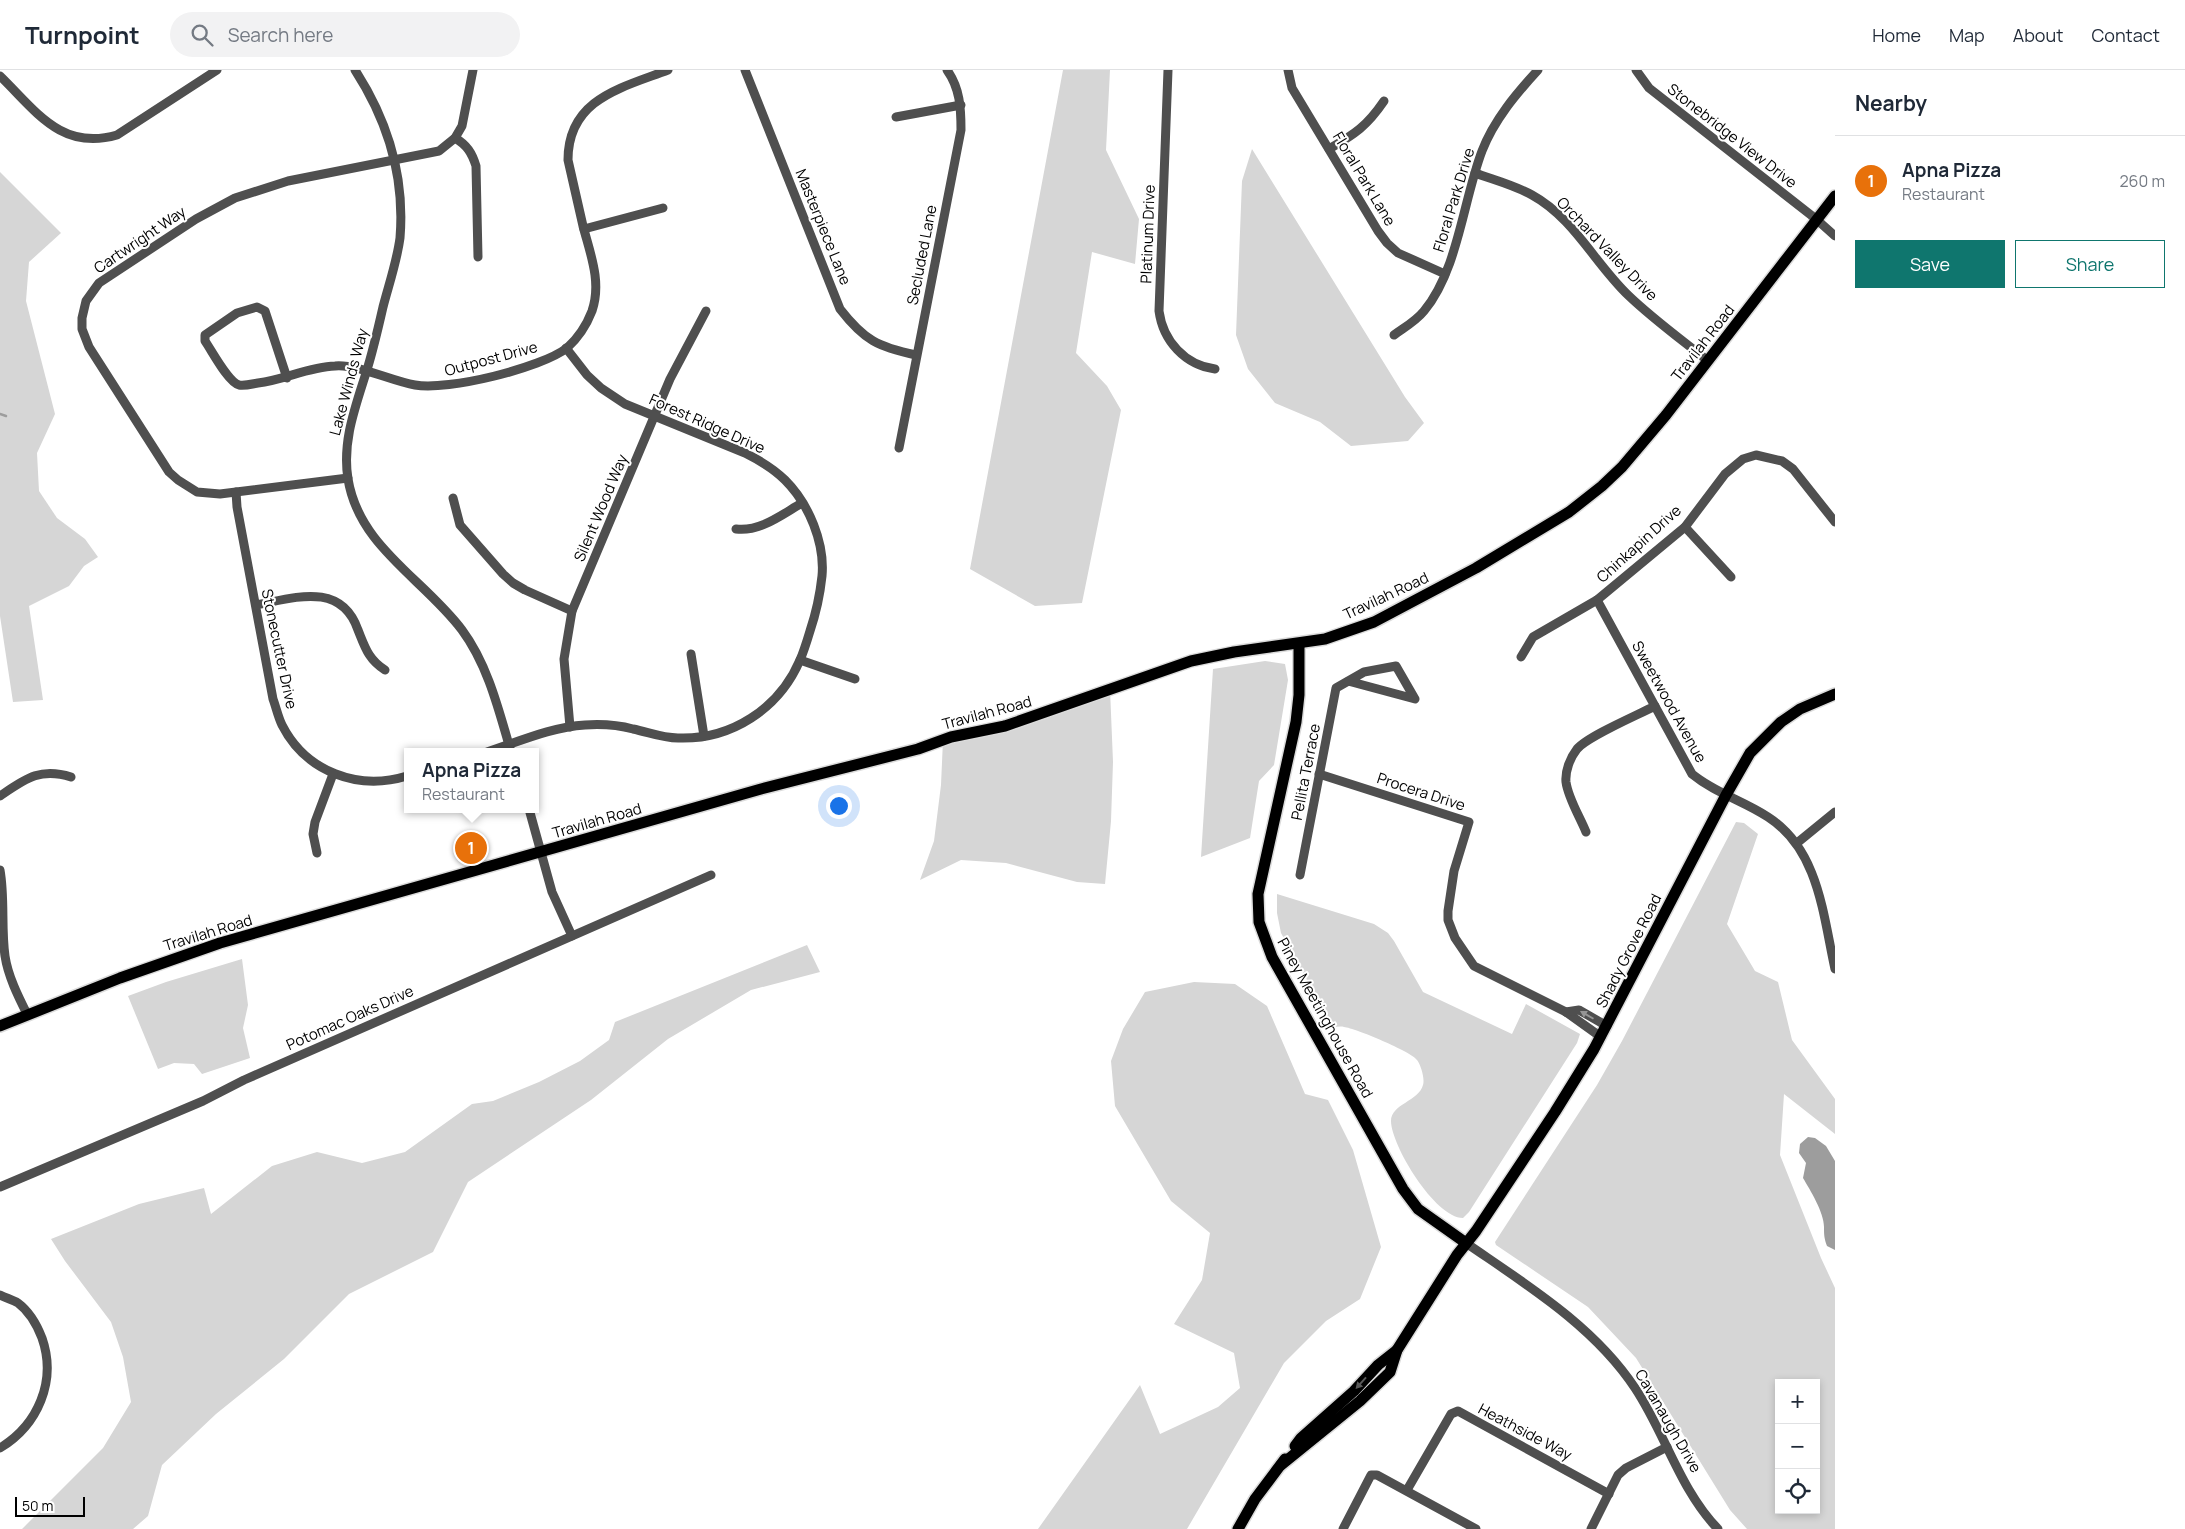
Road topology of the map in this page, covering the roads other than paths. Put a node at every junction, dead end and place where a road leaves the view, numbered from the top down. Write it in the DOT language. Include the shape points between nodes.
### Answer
graph roads {
  1 [pos="217,70"];
  2 [pos="355,70"];
  3 [pos="473,70"];
  4 [pos="668,70"];
  5 [pos="745,70"];
  6 [pos="946,70"];
  7 [pos="1168,70"];
  8 [pos="1288,70"];
  9 [pos="1538,70"];
  10 [pos="1636,70"];
  11 [pos="0,76"];
  12 [pos="1384,101"];
  13 [pos="961,105"];
  14 [pos="896,117"];
  15 [pos="455,138"];
  16 [pos="1329,149"];
  17 [pos="395,160"];
  18 [pos="1475,173"];
  19 [pos="1835,196"];
  20 [pos="663,208"];
  21 [pos="1816,219"];
  22 [pos="584,229"];
  23 [pos="1835,236"];
  24 [pos="478,257"];
  25 [pos="1445,274"];
  26 [pos="706,312"];
  27 [pos="1394,335"];
  28 [pos="566,348"];
  29 [pos="916,355"];
  30 [pos="1708,361"];
  31 [pos="1215,369"];
  32 [pos="366,372"];
  33 [pos="287,378"];
  34 [pos="656,416"];
  35 [pos="899,448"];
  36 [pos="348,478"];
  37 [pos="236,492"];
  38 [pos="454,498"];
  39 [pos="802,503"];
  40 [pos="1835,522"];
  41 [pos="1684,527"];
  42 [pos="736,529"];
  43 [pos="1731,577"];
  44 [pos="1597,600"];
  45 [pos="256,605"];
  46 [pos="572,611"];
  47 [pos="1299,644"];
  48 [pos="691,654"];
  49 [pos="1521,657"];
  50 [pos="800,660"];
  51 [pos="385,670"];
  52 [pos="855,679"];
  53 [pos="1348,681"];
  54 [pos="1835,694"];
  55 [pos="1655,706"];
  56 [pos="570,727"];
  57 [pos="704,736"];
  58 [pos="510,748"];
  59 [pos="333,774"];
  60 [pos="1319,774"];
  61 [pos="71,777"];
  62 [pos="404,777"];
  63 [pos="1726,795"];
  64 [pos="0,796"];
  65 [pos="1835,812"];
  66 [pos="530,813"];
  67 [pos="1586,832"];
  68 [pos="1797,843"];
  69 [pos="317,852"];
  70 [pos="542,852"];
  71 [pos="0,870"];
  72 [pos="711,874"];
  73 [pos="1300,875"];
  74 [pos="572,936"];
  75 [pos="1835,970"];
  76 [pos="1566,1012"];
  77 [pos="27,1014"];
  78 [pos="0,1026"];
  79 [pos="1607,1026"];
  80 [pos="1601,1037"];
  81 [pos="0,1187"];
  82 [pos="1466,1243"];
  83 [pos="0,1295"];
  84 [pos="1667,1447"];
  85 [pos="0,1448"];
  86 [pos="1407,1490"];
  87 [pos="1609,1494"];
  88 [pos="1238,1529"];
  89 [pos="1343,1529"];
  90 [pos="1476,1529"];
  91 [pos="1591,1529"];
  92 [pos="1718,1529"];
  1 -- 11 [label="street" via="117,135 104,139 70,136 50,124"];
  2 -- 17 [label="street, Lake Winds Way" via="383,119"];
  3 -- 15 [label="street" via="462,126"];
  4 -- 22 [label="street, Outpost Drive" via="606,95 587,108 575,123 568,160"];
  5 -- 29 [label="street, Masterpiece Lane" via="840,309 855,328 874,342"];
  6 -- 13 [label="street, Secluded Lane"];
  7 -- 31 [label="street, Platinum Drive" via="1160,324 1173,347 1193,363"];
  8 -- 16 [label="street, Floral Park Lane" via="1292,88"];
  9 -- 18 [label="street, Floral Park Drive" via="1496,123"];
  10 -- 21 [label="street, Stonebridge View Drive" via="1649,88"];
  12 -- 16 [label="street" via="1371,120"];
  13 -- 14 [label="street"];
  13 -- 29 [label="street, Secluded Lane" via="961,130"];
  15 -- 17 [label="street, Cartwright Way" via="439,151"];
  15 -- 24 [label="street" via="473,155 476,166"];
  16 -- 25 [label="street, Floral Park Lane" via="1387,243 1398,253"];
  17 -- 32 [label="street, Lake Winds Way" via="401,201 400,239"];
  17 -- 37 [label="street, Cartwright Way" via="288,181 235,198 196,219 99,283 86,301 82,329 89,347 170,472 197,492"];
  18 -- 25 [label="street, Floral Park Drive"];
  18 -- 30 [label="street, Orchard Valley Drive" via="1518,188 1548,207 1580,238 1628,295"];
  19 -- 21 [label="main road, Travilah Road"];
  20 -- 22 [label="street"];
  21 -- 23 [label="street, Stonebridge View Drive"];
  21 -- 30 [label="main road, Travilah Road"];
  22 -- 28 [label="street, Outpost Drive" via="595,273 595,295 585,325"];
  25 -- 27 [label="street, Floral Park Drive" via="1423,312"];
  26 -- 34 [label="street, Silent Wood Way" via="670,379"];
  28 -- 32 [label="street, Outpost Drive" via="539,363 455,385 415,385"];
  28 -- 34 [label="street, Forest Ridge Drive" via="601,388 625,404"];
  29 -- 35 [label="street, Secluded Lane"];
  30 -- 47 [label="main road, Travilah Road" via="1622,467 1569,512 1476,568 1381,619 1325,640"];
  32 -- 33 [label="street, Outpost Drive" via="338,366 317,368"];
  32 -- 36 [label="street, Lake Winds Way" via="348,439"];
  33 -- 33 [label="street, Outpost Drive" via="240,385 232,382 205,341 205,335 238,314 257,307 265,311"];
  34 -- 39 [label="street, Forest Ridge Drive" via="762,462 786,480"];
  34 -- 46 [label="street, Silent Wood Way"];
  36 -- 37 [label="street, Cartwright Way"];
  36 -- 58 [label="street, Lake Winds Way" via="355,507 372,535 444,609 475,650 489,680"];
  37 -- 45 [label="street, Stonecutter Drive"];
  38 -- 46 [label="street" via="460,525 513,584"];
  39 -- 42 [label="street" via="759,527"];
  39 -- 50 [label="street, Forest Ridge Drive" via="819,541 822,572 817,608"];
  40 -- 41 [label="street, Chinkapin Drive" via="1793,469 1782,461 1756,455 1734,465"];
  41 -- 43 [label="street"];
  41 -- 44 [label="street, Chinkapin Drive"];
  44 -- 49 [label="street, Chinkapin Drive" via="1533,636"];
  44 -- 55 [label="street, Sweetwood Avenue"];
  45 -- 51 [label="street" via="308,595 320,595 338,603 355,620 367,654"];
  45 -- 59 [label="street, Stonecutter Drive" via="281,724 303,755"];
  46 -- 56 [label="street, Silent Wood Way" via="564,660"];
  47 -- 70 [label="main road, Travilah Road" via="1191,660 1005,726 761,789"];
  47 -- 82 [label="main road, Piney Meetinghouse Road" via="1296,722 1260,879 1259,922 1272,957 1403,1189 1418,1209"];
  48 -- 57 [label="street"];
  50 -- 52 [label="street"];
  50 -- 57 [label="street, Forest Ridge Drive" via="789,680 765,708 741,724"];
  53 -- 53 [label="street, Pellita Terrace" via="1367,686 1415,699 1396,666 1364,672"];
  53 -- 60 [label="street, Pellita Terrace" via="1336,688"];
  54 -- 63 [label="main road, Shady Grove Road" via="1800,709 1769,732 1750,753"];
  55 -- 63 [label="street, Sweetwood Avenue" via="1692,774"];
  55 -- 67 [label="street" via="1588,740 1571,759 1566,783"];
  56 -- 57 [label="street, Forest Ridge Drive" via="608,725 675,738"];
  56 -- 58 [label="street, Forest Ridge Drive"];
  59 -- 62 [label="street, Stonecutter Drive" via="370,782"];
  59 -- 69 [label="street" via="315,822 313,834"];
  60 -- 73 [label="street, Pellita Terrace"];
  60 -- 76 [label="street, Procera Drive" via="1469,822 1454,871 1448,911 1455,938 1474,966"];
  61 -- 64 [label="street" via="45,772 31,776"];
  63 -- 68 [label="street, Sweetwood Avenue" via="1771,819"];
  63 -- 79 [label="main road, Shady Grove Road"];
  65 -- 68 [label="street"];
  66 -- 70 [label="street"];
  68 -- 75 [label="street, Sweetwood Avenue" via="1816,885"];
  70 -- 74 [label="street" via="552,892"];
  70 -- 77 [label="main road, Travilah Road" via="197,950"];
  71 -- 77 [label="street" via="5,956"];
  72 -- 74 [label="street, Potomac Oaks Drive"];
  74 -- 81 [label="street, Potomac Oaks Drive" via="203,1101"];
  79 -- 76 [label="street, Procera Drive, one-way" via="1579,1010"];
  76 -- 80 [label="street, Procera Drive"];
  77 -- 78 [label="main road, Travilah Road"];
  79 -- 80 [label="main road, Shady Grove Road"];
  80 -- 82 [label="main road, Shady Grove Road" via="1555,1112"];
  82 -- 84 [label="street, Cavanaugh Drive" via="1591,1335 1637,1390"];
  82 -- 88 [label="main road" via="1397,1350 1390,1372 1360,1401 1281,1465 1255,1499"];
  83 -- 85 [label="street" via="17,1303 29,1314 38,1328 48,1363 47,1380 38,1408 21,1432"];
  84 -- 87 [label="street" via="1626,1468 1618,1475"];
  84 -- 92 [label="street, Cavanaugh Drive" via="1694,1496"];
  86 -- 87 [label="street, Heathside Way" via="1451,1414 1458,1411"];
  86 -- 89 [label="street" via="1377,1475 1372,1476"];
  86 -- 90 [label="street"];
  87 -- 91 [label="street"];
}
